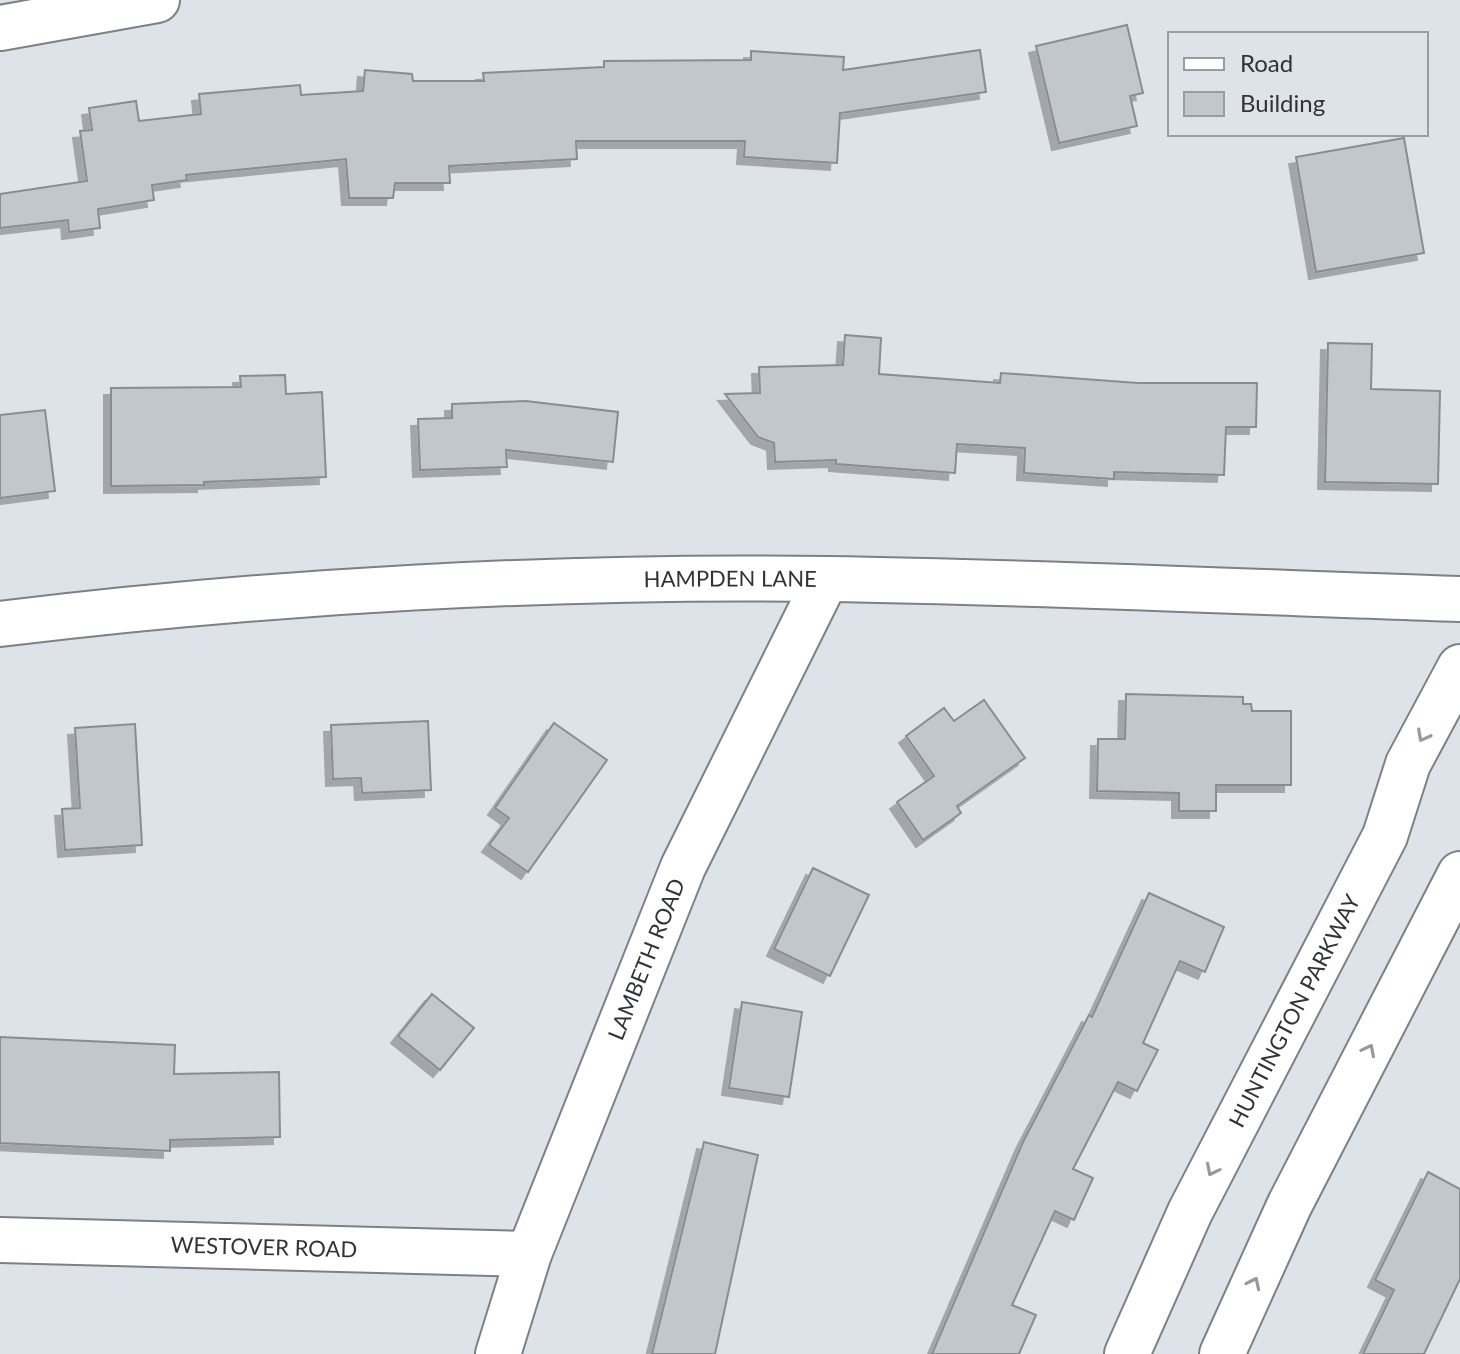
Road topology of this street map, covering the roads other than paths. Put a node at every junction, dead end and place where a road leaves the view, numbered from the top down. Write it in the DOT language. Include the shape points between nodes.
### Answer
graph roads {
  1 [pos="157,0"];
  2 [pos="0,28"];
  3 [pos="826,579"];
  4 [pos="1460,599"];
  5 [pos="0,624"];
  6 [pos="1460,667"];
  7 [pos="1460,874"];
  8 [pos="0,1240"];
  9 [pos="529,1254"];
  10 [pos="498,1354"];
  11 [pos="1127,1354"];
  12 [pos="1222,1354"];
  1 -- 2 [label="street"];
  3 -- 4 [label="street, HAMPDEN LANE"];
  3 -- 5 [label="street, HAMPDEN LANE" via="491,586 165,604"];
  3 -- 9 [label="street, LAMBETH ROAD" via="683,867"];
  6 -- 11 [label="street, HUNTINGTON PARKWAY, one-way" via="1408,764 1385,836 1190,1212"];
  12 -- 7 [label="street, one-way" via="1289,1206"];
  8 -- 9 [label="street, WESTOVER ROAD"];
  9 -- 10 [label="street, LAMBETH ROAD"];
}
